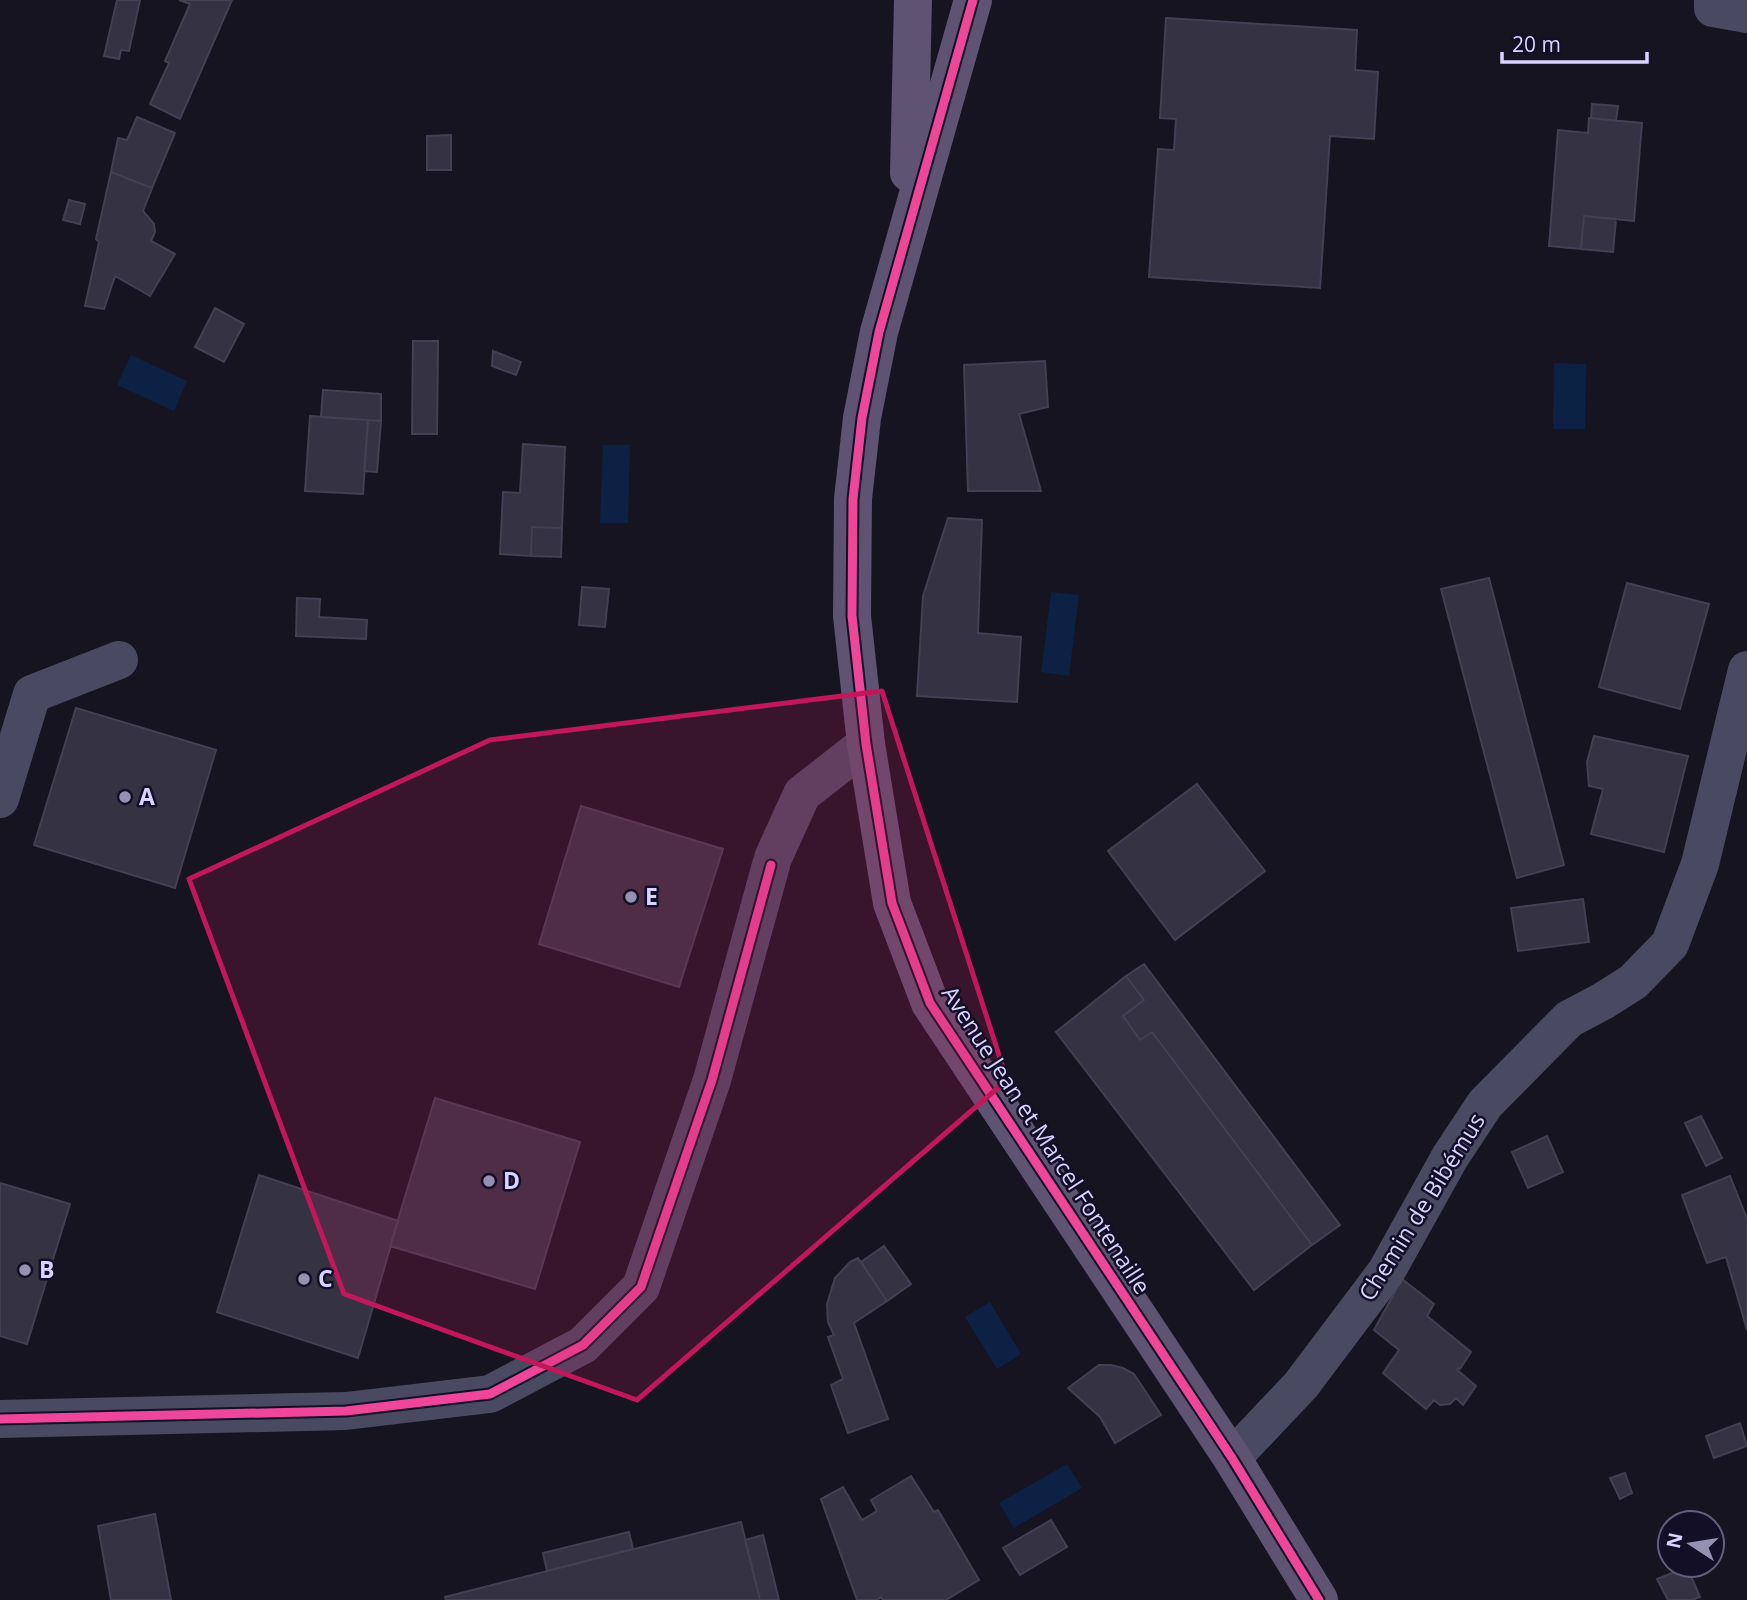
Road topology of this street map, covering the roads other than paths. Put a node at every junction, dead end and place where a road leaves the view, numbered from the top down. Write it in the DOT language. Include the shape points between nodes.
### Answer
graph roads {
  1 [pos="914,0"];
  2 [pos="973,0"];
  3 [pos="1713,0"];
  4 [pos="1747,14"];
  5 [pos="908,227"];
  6 [pos="119,660"];
  7 [pos="1747,670"];
  8 [pos="866,744"];
  9 [pos="0,799"];
  10 [pos="0,1419"];
  11 [pos="1231,1458"];
  12 [pos="1319,1600"];
  1 -- 5 [label="main road, Avenue Jean et Marcel Fontenaille"];
  2 -- 5 [label="main road, Avenue Jean et Marcel Fontenaille"];
  3 -- 4 [label="street" via="1713,8"];
  5 -- 8 [label="main road, Avenue Jean et Marcel Fontenaille" via="879,332 862,418 853,499 852,616"];
  6 -- 9 [label="street" via="32,694"];
  7 -- 11 [label="street, Chemin de Bibémus" via="1700,864 1671,944 1633,982 1569,1019 1485,1104 1386,1272 1301,1385"];
  8 -- 10 [label="street" via="802,794 772,861 712,1080 641,1287 583,1345 490,1394 346,1411"];
  8 -- 11 [label="main road, Avenue Jean et Marcel Fontenaille" via="892,903 930,1003"];
  11 -- 12 [label="main road, Avenue Jean et Marcel Fontenaille"];
}
